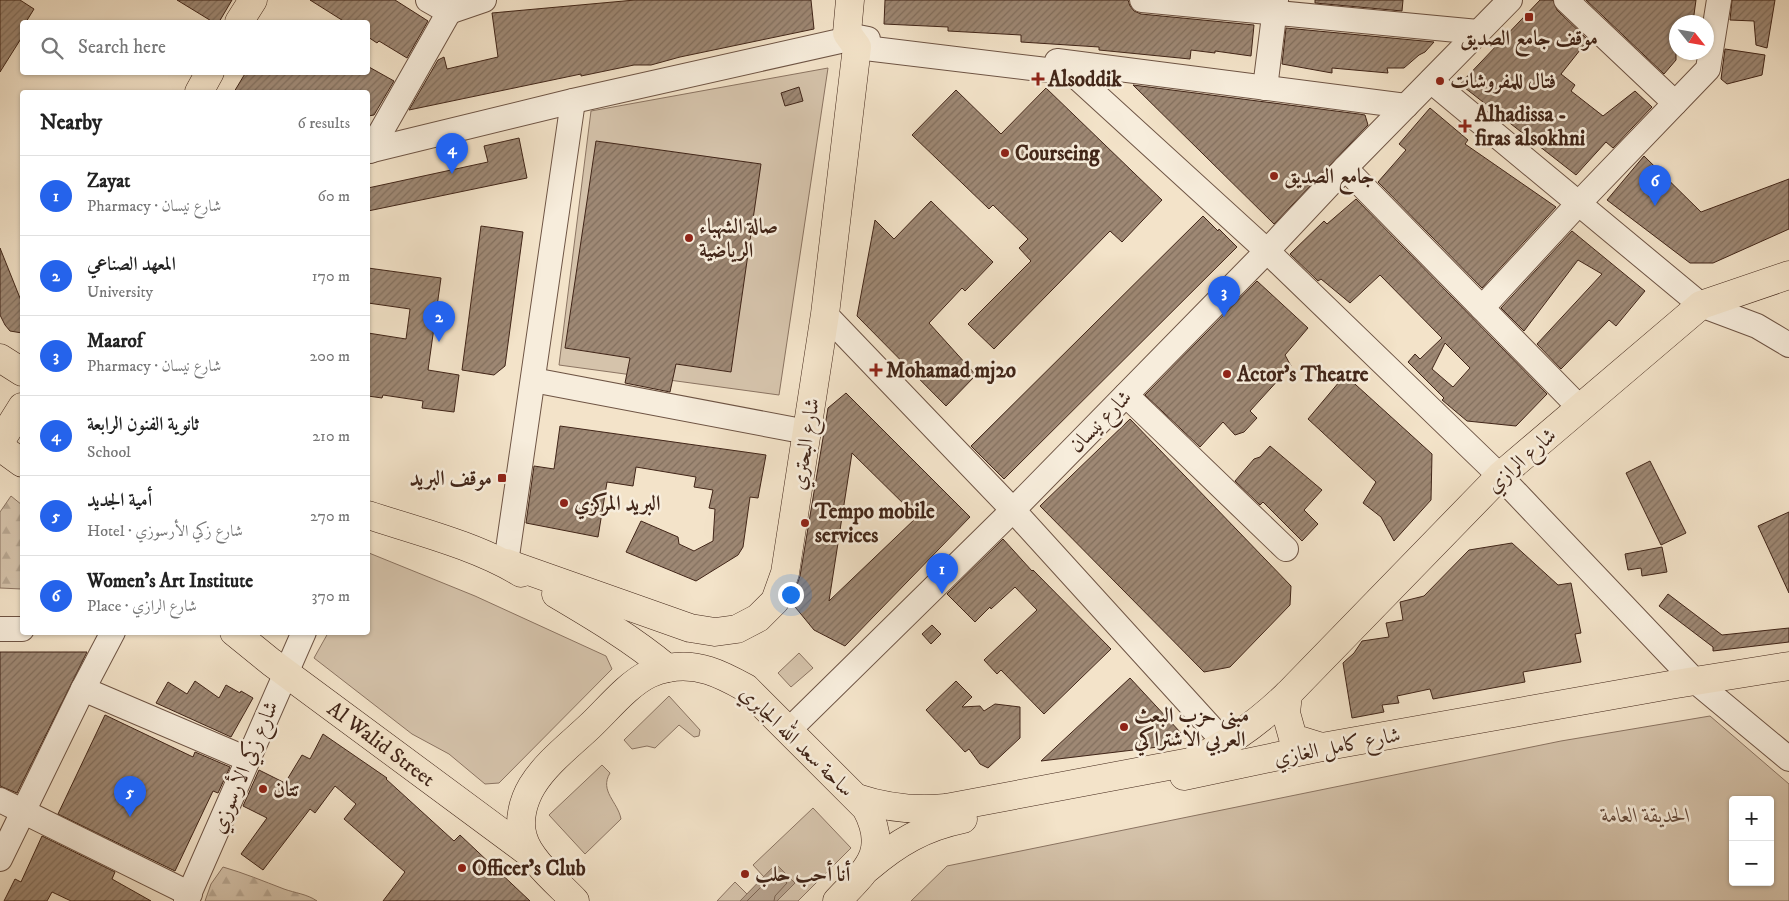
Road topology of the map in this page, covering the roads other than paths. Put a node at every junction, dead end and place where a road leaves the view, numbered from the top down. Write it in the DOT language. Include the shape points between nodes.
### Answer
graph roads {
  1 [pos="253,0"];
  2 [pos="428,0"];
  3 [pos="484,0"];
  4 [pos="850,0"];
  5 [pos="1142,0"];
  6 [pos="1510,0"];
  7 [pos="1566,0"];
  8 [pos="1719,0"];
  9 [pos="1275,6"];
  10 [pos="449,12"];
  11 [pos="240,20"];
  12 [pos="1478,32"];
  13 [pos="854,43"];
  14 [pos="208,75"];
  15 [pos="1431,81"];
  16 [pos="1265,88"];
  17 [pos="200,90"];
  18 [pos="572,101"];
  19 [pos="1675,103"];
  20 [pos="1406,106"];
  21 [pos="370,149"];
  22 [pos="370,151"];
  23 [pos="1345,168"];
  24 [pos="1578,204"];
  25 [pos="1267,251"];
  26 [pos="1789,275"];
  27 [pos="1701,305"];
  28 [pos="1482,308"];
  29 [pos="825,314"];
  30 [pos="1789,345"];
  31 [pos="0,358"];
  32 [pos="20,371"];
  33 [pos="533,380"];
  34 [pos="1126,395"];
  35 [pos="1580,408"];
  36 [pos="20,410"];
  37 [pos="807,432"];
  38 [pos="0,442"];
  39 [pos="0,447"];
  40 [pos="20,462"];
  41 [pos="1500,476"];
  42 [pos="1013,510"];
  43 [pos="370,516"];
  44 [pos="1286,549"];
  45 [pos="506,563"];
  46 [pos="0,629"];
  47 [pos="20,629"];
  48 [pos="111,635"];
  49 [pos="238,635"];
  50 [pos="303,635"];
  51 [pos="1789,666"];
  52 [pos="667,668"];
  53 [pos="286,672"];
  54 [pos="1695,681"];
  55 [pos="82,689"];
  56 [pos="1288,694"];
  57 [pos="789,730"];
  58 [pos="1226,744"];
  59 [pos="1322,748"];
  60 [pos="247,759"];
  61 [pos="1789,759"];
  62 [pos="858,798"];
  63 [pos="0,800"];
  64 [pos="24,811"];
  65 [pos="529,853"];
  66 [pos="0,859"];
  67 [pos="868,868"];
  68 [pos="188,898"];
  69 [pos="575,901"];
  70 [pos="837,901"];
  1 -- 11 [label="main road"];
  2 -- 10 [label="street"];
  3 -- 10 [label="street"];
  4 -- 13 [label="main road, شارع البحتري" via="847,33"];
  5 -- 9 [label="street"];
  6 -- 12 [label="street"];
  7 -- 19 [label="street"];
  8 -- 19 [label="street" via="1708,69"];
  9 -- 12 [label="street"];
  9 -- 16 [label="street"];
  10 -- 21 [label="street"];
  12 -- 15 [label="street"];
  13 -- 16 [label="street" via="858,38"];
  13 -- 18 [label="street"];
  13 -- 25 [label="street" via="1072,73"];
  13 -- 29 [label="main road, شارع البحتري"];
  14 -- 17 [label="main road"];
  15 -- 20 [label="street, شارع نيسان"];
  15 -- 24 [label="street"];
  16 -- 20 [label="street"];
  18 -- 22 [label="street"];
  18 -- 33 [label="street"];
  19 -- 24 [label="street"];
  20 -- 23 [label="street, شارع نيسان"];
  23 -- 25 [label="street, شارع نيسان"];
  23 -- 28 [label="street"];
  24 -- 27 [label="street"];
  24 -- 28 [label="street"];
  25 -- 34 [label="street, شارع نيسان"];
  25 -- 41 [label="street"];
  26 -- 27 [label="main road, شارع الرازي"];
  27 -- 30 [label="street" via="1757,326"];
  27 -- 35 [label="main road, شارع الرازي"];
  28 -- 35 [label="street"];
  29 -- 37 [label="main road, شارع البحتري"];
  29 -- 42 [label="street"];
  31 -- 32 [label="main road"];
  33 -- 37 [label="street"];
  33 -- 45 [label="street"];
  34 -- 42 [label="street, شارع نيسان"];
  34 -- 44 [label="street"];
  35 -- 41 [label="main road, شارع الرازي"];
  36 -- 38 [label="main road"];
  37 -- 45 [label="main road, شارع البحتري" via="785,573 775,601 758,618 737,629 715,632 690,628"];
  39 -- 40 [label="main road"];
  41 -- 54 [label="street"];
  41 -- 56 [label="main road, شارع الرازي"];
  42 -- 57 [label="street, شارع نيسان"];
  42 -- 58 [label="street"];
  43 -- 45 [label="main road"];
  45 -- 52 [label="main road" via="615,629"];
  46 -- 47 [label="street"];
  48 -- 55 [label="street"];
  49 -- 53 [label="main road, Al Walid Street"];
  50 -- 53 [label="street, شارع زكي الأرسوزي"];
  51 -- 54 [label="main road, شارع كامل الغازي"];
  52 -- 57 [label="main road, ساحة سعد الله الجابري" via="687,666 726,676 746,688"];
  52 -- 65 [label="main road, ساحة سعد الله الجابري" via="649,674 633,685 532,786 524,802 521,820 522,837"];
  53 -- 60 [label="street, شارع زكي الأرسوزي"];
  53 -- 65 [label="main road, Al Walid Street"];
  54 -- 59 [label="main road, شارع كامل الغازي"];
  54 -- 61 [label="street"];
  55 -- 60 [label="street"];
  55 -- 64 [label="street"];
  56 -- 58 [label="main road, شارع كامل الغازي" via="1264,717"];
  56 -- 59 [label="main road" via="1286,713 1293,738"];
  57 -- 62 [label="main road, ساحة سعد الله الجابري"];
  58 -- 62 [label="main road, شارع كامل الغازي" via="1190,762 946,808 892,808"];
  59 -- 67 [label="main road, شارع كامل الغازي" via="939,825 905,840"];
  60 -- 68 [label="street, شارع زكي الأرسوزي"];
  62 -- 67 [label="main road, ساحة سعد الله الجابري" via="872,819 875,831 876,844"];
  63 -- 64 [label="street"];
  64 -- 66 [label="street"];
  64 -- 68 [label="street"];
  65 -- 69 [label="main road, ساحة سعد الله الجابري"];
  67 -- 70 [label="main road, ساحة سعد الله الجابري"];
}
